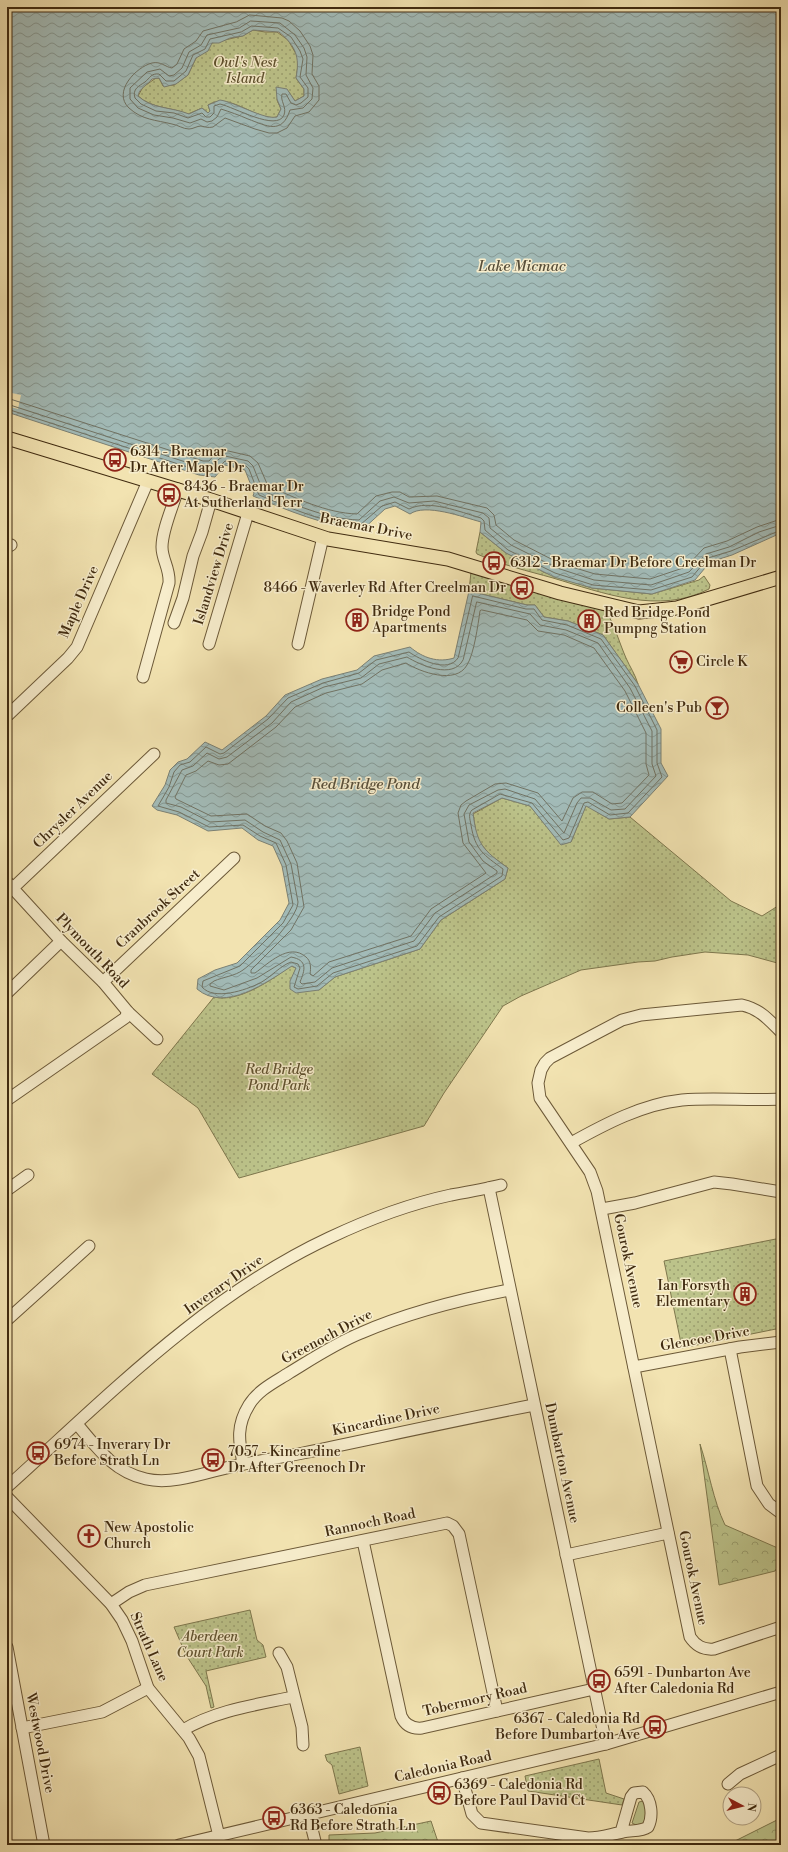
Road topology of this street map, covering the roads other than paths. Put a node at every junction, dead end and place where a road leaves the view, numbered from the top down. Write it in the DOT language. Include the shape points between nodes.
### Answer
graph roads {
  1 [pos="7,438"];
  2 [pos="148,481"];
  3 [pos="178,489"];
  4 [pos="211,500"];
  5 [pos="248,513"];
  6 [pos="323,537"];
  7 [pos="781,577"];
  8 [pos="174,624"];
  9 [pos="209,644"];
  10 [pos="298,644"];
  11 [pos="143,677"];
  12 [pos="7,716"];
  13 [pos="154,754"];
  14 [pos="234,858"];
  15 [pos="10,885"];
  16 [pos="61,941"];
  17 [pos="103,982"];
  18 [pos="7,993"];
  19 [pos="128,1012"];
  20 [pos="781,1032"];
  21 [pos="156,1039"];
  22 [pos="781,1099"];
  23 [pos="7,1100"];
  24 [pos="571,1143"];
  25 [pos="28,1175"];
  26 [pos="501,1185"];
  27 [pos="489,1188"];
  28 [pos="7,1190"];
  29 [pos="781,1192"];
  30 [pos="602,1210"];
  31 [pos="89,1246"];
  32 [pos="509,1290"];
  33 [pos="7,1320"];
  34 [pos="781,1342"];
  35 [pos="730,1349"];
  36 [pos="634,1367"];
  37 [pos="534,1405"];
  38 [pos="77,1424"];
  39 [pos="243,1464"];
  40 [pos="7,1487"];
  41 [pos="7,1498"];
  42 [pos="781,1512"];
  43 [pos="668,1533"];
  44 [pos="363,1540"];
  45 [pos="566,1555"];
  46 [pos="111,1604"];
  47 [pos="781,1627"];
  48 [pos="7,1647"];
  49 [pos="279,1653"];
  50 [pos="148,1688"];
  51 [pos="594,1689"];
  52 [pos="781,1692"];
  53 [pos="293,1696"];
  54 [pos="497,1710"];
  55 [pos="22,1728"];
  56 [pos="183,1730"];
  57 [pos="606,1744"];
  58 [pos="303,1746"];
  59 [pos="781,1755"];
  60 [pos="462,1778"];
  61 [pos="728,1784"];
  62 [pos="308,1813"];
  63 [pos="621,1832"];
  64 [pos="219,1836"];
  65 [pos="44,1845"];
  66 [pos="179,1845"];
  67 [pos="316,1845"];
  1 -- 2 [label="main road, Braemar Drive"];
  2 -- 3 [label="main road, Braemar Drive"];
  2 -- 12 [label="street, Maple Drive" via="77,646 68,658"];
  3 -- 4 [label="main road, Braemar Drive"];
  3 -- 11 [label="street" via="162,545 169,569 169,583"];
  4 -- 5 [label="main road, Braemar Drive"];
  4 -- 8 [label="street" via="192,560 184,598"];
  5 -- 6 [label="main road, Braemar Drive"];
  5 -- 9 [label="street, Islandview Drive"];
  6 -- 7 [label="main road, Braemar Drive" via="448,559 560,593 614,607 648,612 677,608"];
  6 -- 10 [label="street"];
  13 -- 15 [label="street, Chrysler Avenue"];
  14 -- 17 [label="street, Cranbrook Street"];
  15 -- 16 [label="street, Plymouth Road"];
  16 -- 17 [label="street, Plymouth Road"];
  16 -- 18 [label="street"];
  17 -- 19 [label="street, Plymouth Road"];
  19 -- 21 [label="street, Plymouth Road"];
  19 -- 23 [label="street" via="126,1018"];
  20 -- 24 [label="street, Gourok Avenue" via="759,1011 735,1004 641,1015 622,1020 584,1040 550,1058 541,1070 538,1083 538,1091 544,1105"];
  22 -- 24 [label="street" via="704,1099 670,1102 608,1122"];
  24 -- 30 [label="street, Gourok Avenue" via="590,1172"];
  25 -- 28 [label="street"];
  26 -- 27 [label="street, Inverary Drive"];
  27 -- 32 [label="street, Dumbarton Avenue"];
  27 -- 38 [label="street, Inverary Drive" via="450,1196 368,1222 328,1238 282,1262 213,1309 148,1360"];
  29 -- 30 [label="street" via="714,1182"];
  30 -- 36 [label="street, Gourok Avenue"];
  31 -- 33 [label="street"];
  32 -- 37 [label="street, Dumbarton Avenue"];
  32 -- 39 [label="street, Greenoch Drive" via="440,1304 399,1317 360,1333 313,1358 264,1390 250,1403 240,1425 238,1439"];
  34 -- 35 [label="street, Glencoe Drive"];
  35 -- 36 [label="street, Glencoe Drive"];
  35 -- 42 [label="street" via="757,1486 769,1504"];
  36 -- 43 [label="street, Gourok Avenue"];
  37 -- 39 [label="street, Kincardine Drive"];
  37 -- 45 [label="street, Dumbarton Avenue"];
  38 -- 39 [label="street, Kincardine Drive" via="111,1463 147,1480 176,1479"];
  38 -- 40 [label="street, Inverary Drive"];
  41 -- 46 [label="street, Strath Lane"];
  43 -- 45 [label="street"];
  43 -- 47 [label="street, Gourok Avenue" via="690,1638 698,1646 714,1649"];
  44 -- 46 [label="street, Rannoch Road" via="145,1586 129,1592"];
  44 -- 54 [label="street, Rannoch Road" via="441,1523 456,1528"];
  44 -- 54 [label="street, Tobermory Road" via="401,1716 405,1722 411,1727 418,1728"];
  45 -- 51 [label="street, Dumbarton Avenue"];
  46 -- 50 [label="street, Strath Lane" via="132,1641"];
  48 -- 55 [label="street, Westwood Drive"];
  49 -- 53 [label="street" via="287,1667"];
  50 -- 55 [label="street" via="102,1712"];
  50 -- 56 [label="street, Strath Lane"];
  51 -- 54 [label="street, Tobermory Road"];
  51 -- 57 [label="street, Dumbarton Avenue"];
  52 -- 57 [label="street, Caledonia Road"];
  53 -- 56 [label="street" via="221,1712"];
  53 -- 58 [label="street" via="302,1727"];
  55 -- 65 [label="street, Westwood Drive"];
  56 -- 64 [label="street, Strath Lane" via="200,1761"];
  57 -- 60 [label="street, Caledonia Road"];
  59 -- 61 [label="street" via="740,1774"];
  60 -- 62 [label="street, Caledonia Road"];
  60 -- 63 [label="street" via="472,1814 482,1823 588,1838 601,1838"];
  62 -- 64 [label="street, Caledonia Road"];
  62 -- 67 [label="street"];
  64 -- 66 [label="street, Caledonia Road"];
}
